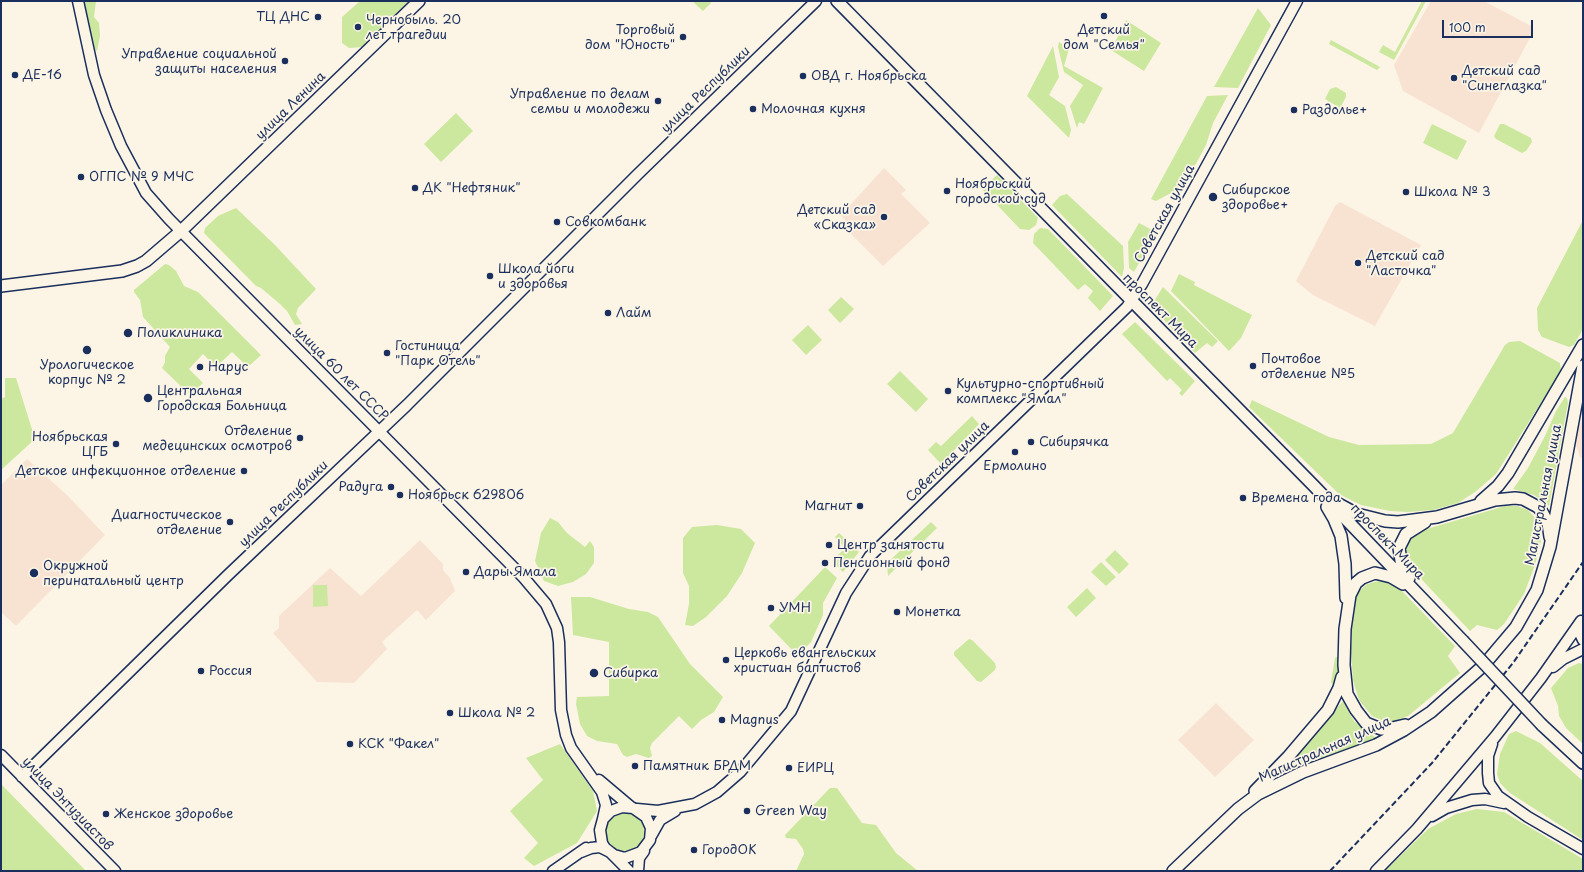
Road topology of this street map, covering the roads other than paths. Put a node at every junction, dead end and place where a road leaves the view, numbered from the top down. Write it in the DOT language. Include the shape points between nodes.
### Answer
graph roads {
  1 [pos="78,1"];
  2 [pos="419,1"];
  3 [pos="816,1"];
  4 [pos="837,1"];
  5 [pos="1298,1"];
  6 [pos="181,231"];
  7 [pos="1,286"];
  8 [pos="1130,302"];
  9 [pos="1583,345"];
  10 [pos="1583,366"];
  11 [pos="379,431"];
  12 [pos="1314,486"];
  13 [pos="1474,505"];
  14 [pos="1437,517"];
  15 [pos="1550,547"];
  16 [pos="1417,593"];
  17 [pos="1346,619"];
  18 [pos="1582,619"];
  19 [pos="1583,640"];
  20 [pos="1583,649"];
  21 [pos="1344,665"];
  22 [pos="1542,678"];
  23 [pos="1418,720"];
  24 [pos="1495,737"];
  25 [pos="1,755"];
  26 [pos="1583,763"];
  27 [pos="587,770"];
  28 [pos="22,777"];
  29 [pos="1507,804"];
  30 [pos="684,807"];
  31 [pos="635,809"];
  32 [pos="1238,809"];
  33 [pos="603,819"];
  34 [pos="1417,829"];
  35 [pos="600,830"];
  36 [pos="647,844"];
  37 [pos="1583,849"];
  38 [pos="581,852"];
  39 [pos="610,852"];
  40 [pos="114,871"];
  41 [pos="553,871"];
  42 [pos="629,871"];
  43 [pos="638,871"];
  44 [pos="1173,871"];
  45 [pos="1376,871"];
  1 -- 6 [label="main road, улица 60 лет СССР" via="94,75 118,140 146,193"];
  2 -- 6 [label="main road, улица Ленина"];
  3 -- 11 [label="main road, улица Республики"];
  4 -- 8 [label="main road, проспект Мира"];
  5 -- 8 [label="main road, Советская улица"];
  6 -- 7 [label="main road, улица Ленина" via="146,261 130,269"];
  6 -- 11 [label="main road, улица 60 лет СССР"];
  8 -- 12 [label="main road, проспект Мира"];
  8 -- 30 [label="main road, Советская улица" via="870,556 846,593 791,711 740,772 724,787 709,797"];
  9 -- 13 [label="main road" via="1508,473 1490,494"];
  10 -- 15 [label="main road, Магистральная улица"];
  11 -- 27 [label="main road, улица 60 лет СССР" via="524,578 546,604 557,628 559,642 562,723 571,748"];
  11 -- 28 [label="main road, улица Республики"];
  12 -- 14 [label="main road" via="1344,508 1369,518 1398,522"];
  12 -- 16 [label="main road, проспект Мира"];
  12 -- 17 [label="main road" via="1341,536 1345,564"];
  13 -- 14 [label="main road"];
  13 -- 15 [label="main road" via="1505,498 1523,499 1531,503 1538,507 1545,517"];
  14 -- 16 [label="main road" via="1411,529 1400,548 1402,567"];
  15 -- 23 [label="main road, Магистральная улица" via="1537,590 1516,628 1468,681"];
  16 -- 17 [label="main road" via="1387,575 1368,574 1352,588"];
  16 -- 26 [label="main road, проспект Мира, bridge" via="1542,725"];
  17 -- 21 [label="main road"];
  18 -- 19 [label="main road" via="1579,631"];
  18 -- 22 [label="main road"];
  20 -- 22 [label="main road" via="1563,659"];
  21 -- 23 [label="main road" via="1347,694 1366,723 1388,729"];
  21 -- 32 [label="main road" via="1339,688 1328,710 1288,757"];
  22 -- 24 [label="main road"];
  23 -- 32 [label="main road, Магистральная улица" via="1376,745 1270,787"];
  24 -- 29 [label="main road" via="1488,756 1488,773 1493,790"];
  24 -- 34 [label="main road"];
  25 -- 28 [label="main road, улица Энтузиастов"];
  27 -- 31 [label="main road"];
  27 -- 33 [label="main road" via="605,799 606,811"];
  28 -- 40 [label="main road, улица Энтузиастов"];
  29 -- 34 [label="main road" via="1485,799 1459,803 1434,815"];
  29 -- 37 [label="main road"];
  30 -- 31 [label="main road" via="658,811"];
  30 -- 36 [label="main road" via="660,820"];
  31 -- 33 [label="main road" via="616,808"];
  31 -- 36 [label="main road" via="649,822"];
  32 -- 44 [label="main road, Магистральная улица"];
  33 -- 35 [label="main road"];
  34 -- 45 [label="main road"];
  35 -- 38 [label="main road" via="595,840"];
  35 -- 39 [label="main road" via="602,842"];
  36 -- 39 [label="main road" via="636,855 625,858"];
  36 -- 43 [label="main road" via="639,858"];
  38 -- 39 [label="main road" via="595,847"];
  38 -- 41 [label="main road"];
  39 -- 42 [label="main road"];
}
